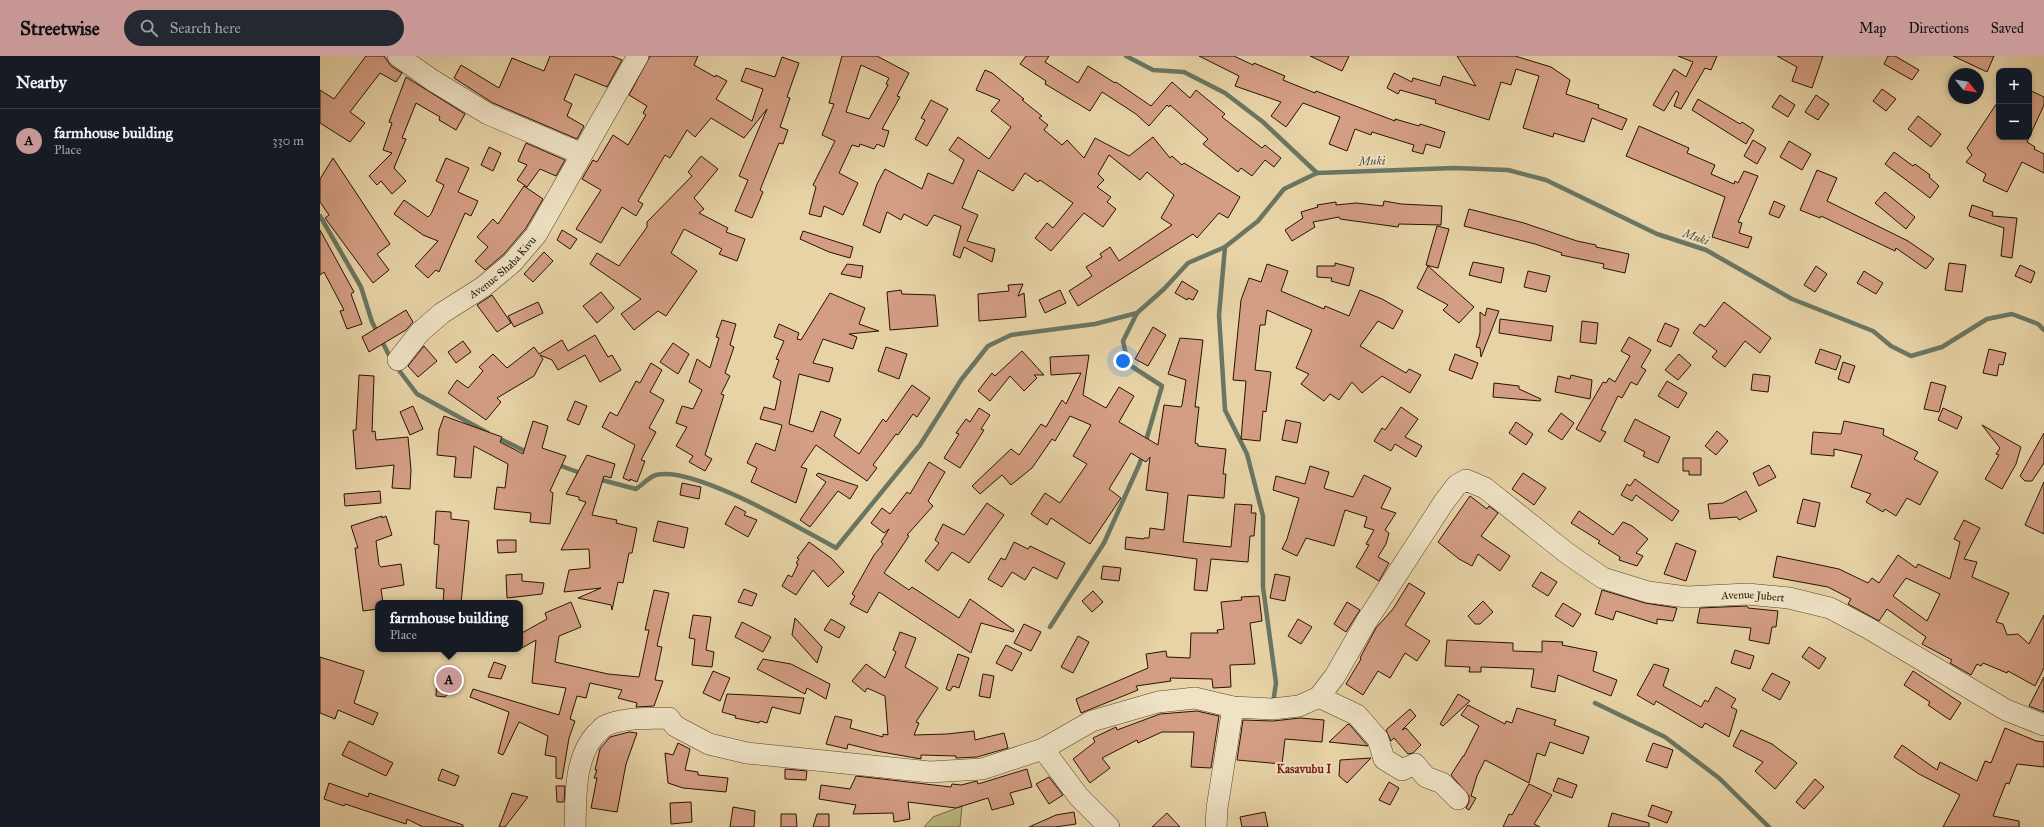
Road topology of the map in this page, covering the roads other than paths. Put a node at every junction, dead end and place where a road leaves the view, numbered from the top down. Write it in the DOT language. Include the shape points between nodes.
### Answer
graph roads {
  1 [pos="398,56"];
  2 [pos="638,56"];
  3 [pos="582,154"];
  4 [pos="398,360"];
  5 [pos="1319,697"];
  6 [pos="1232,707"];
  7 [pos="2044,725"];
  8 [pos="1043,749"];
  9 [pos="1458,798"];
  10 [pos="575,827"];
  11 [pos="1109,827"];
  12 [pos="1216,827"];
  1 -- 3 [label="street" via="488,114"];
  2 -- 3 [label="street, Avenue Shaba Kivu"];
  3 -- 4 [label="street, Avenue Shaba Kivu" via="536,235 512,263 483,287 442,313 420,332"];
  5 -- 6 [label="street" via="1299,706"];
  5 -- 7 [label="street, Avenue Jubert" via="1335,676 1366,622 1444,502 1457,485 1466,480 1485,488 1568,554 1603,578 1648,592 1687,597 1747,594 1789,598 1830,608 2006,710"];
  5 -- 9 [label="street" via="1357,715 1378,738 1384,759 1402,770 1415,764 1426,777 1442,784"];
  6 -- 8 [label="street" via="1195,698 1158,702 1092,720"];
  6 -- 12 [label="street"];
  8 -- 10 [label="street" via="982,769 930,772 747,753 709,744 675,726 669,718 626,720 605,726 590,741 581,762"];
  8 -- 11 [label="street" via="1079,797"];
}
